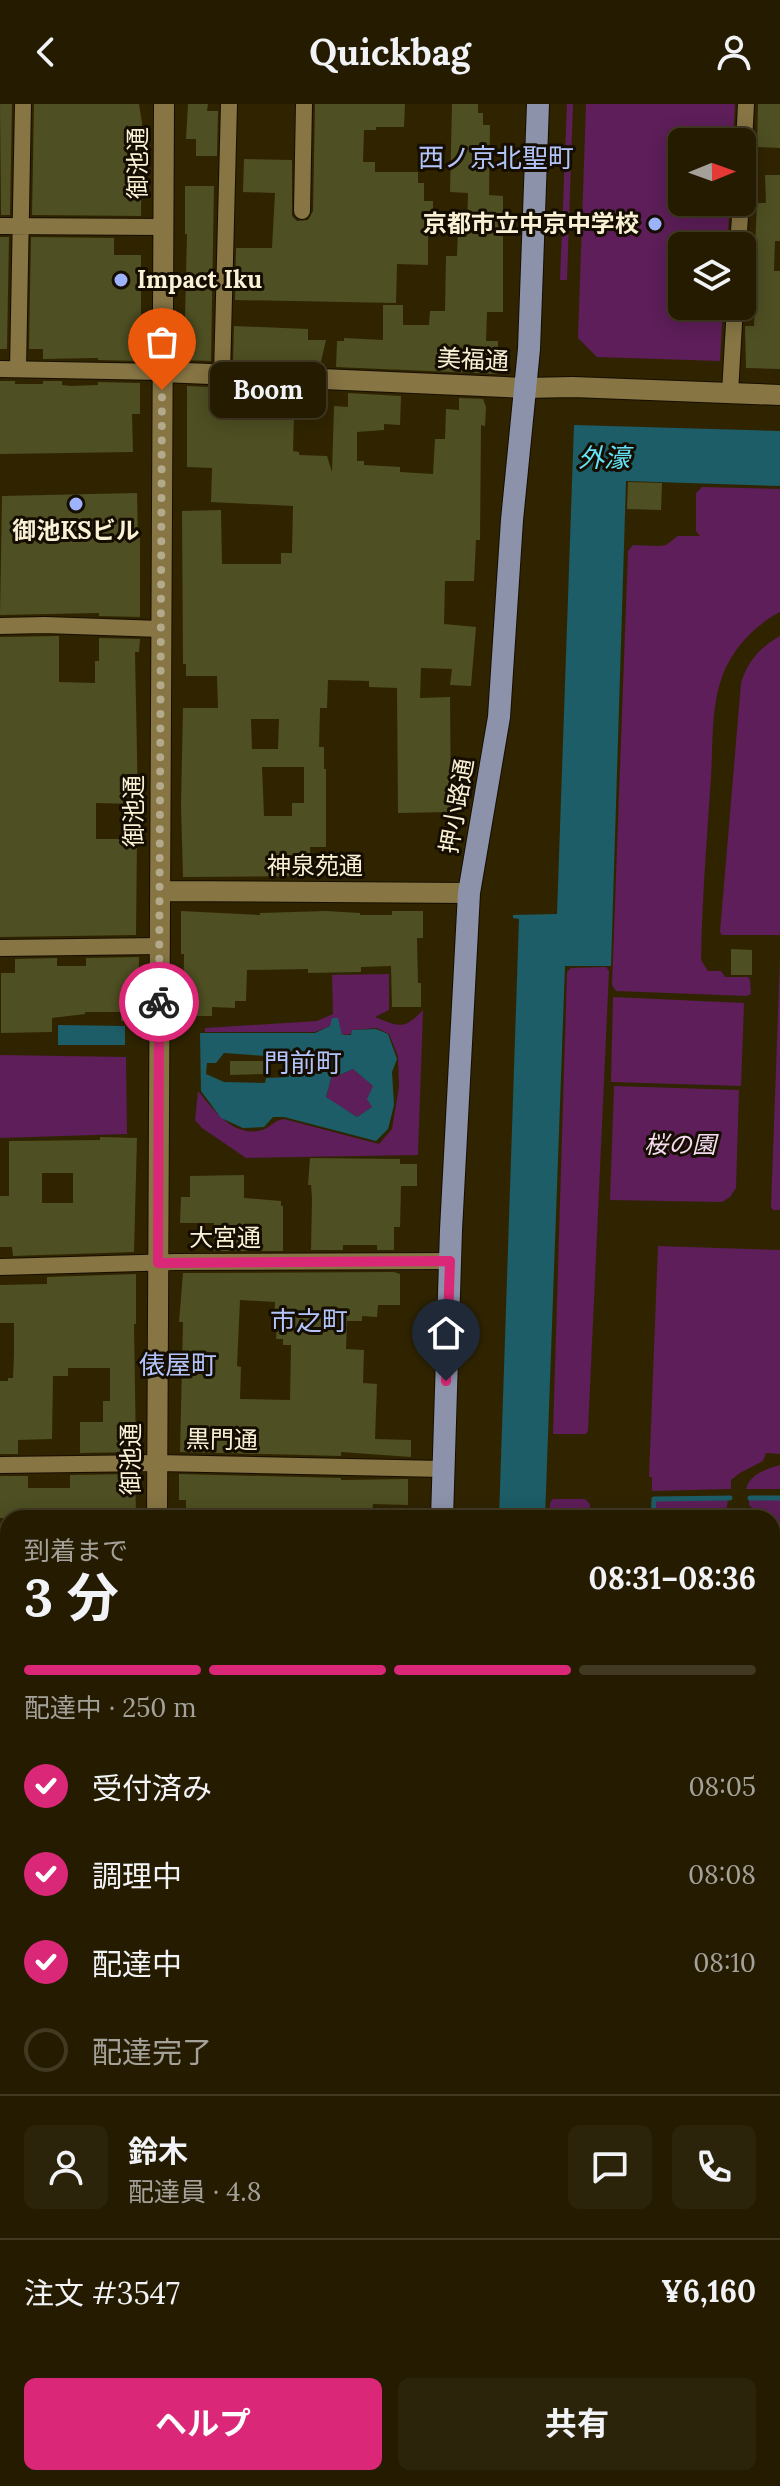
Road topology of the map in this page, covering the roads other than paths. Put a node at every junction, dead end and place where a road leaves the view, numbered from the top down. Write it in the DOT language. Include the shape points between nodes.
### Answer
graph roads {
  1 [pos="23,104"];
  2 [pos="164,104"];
  3 [pos="229,104"];
  4 [pos="304,104"];
  5 [pos="538,104"];
  6 [pos="746,104"];
  7 [pos="745,128"];
  8 [pos="302,211"];
  9 [pos="0,226"];
  10 [pos="21,226"];
  11 [pos="163,227"];
  12 [pos="734,320"];
  13 [pos="0,369"];
  14 [pos="18,369"];
  15 [pos="163,372"];
  16 [pos="222,375"];
  17 [pos="525,388"];
  18 [pos="730,393"];
  19 [pos="780,395"];
  20 [pos="0,626"];
  21 [pos="161,629"];
  22 [pos="160,891"];
  23 [pos="469,893"];
  24 [pos="160,946"];
  25 [pos="0,948"];
  26 [pos="450,1261"];
  27 [pos="158,1263"];
  28 [pos="0,1267"];
  29 [pos="157,1463"];
  30 [pos="0,1465"];
  31 [pos="443,1469"];
  32 [pos="157,1510"];
  33 [pos="442,1510"];
  1 -- 10 [label="street"];
  2 -- 11 [label="street, 御池通"];
  3 -- 16 [label="street"];
  4 -- 8 [label="street"];
  5 -- 17 [label="main road, 押小路通"];
  6 -- 7 [label="street"];
  9 -- 10 [label="street"];
  10 -- 11 [label="street"];
  10 -- 14 [label="street"];
  11 -- 15 [label="street, 御池通"];
  12 -- 18 [label="street"];
  13 -- 14 [label="street"];
  14 -- 15 [label="street"];
  15 -- 16 [label="street, 美福通"];
  15 -- 21 [label="street, 御池通"];
  16 -- 17 [label="street, 美福通"];
  17 -- 18 [label="street, 美福通"];
  17 -- 23 [label="main road, 押小路通" via="499,717"];
  18 -- 19 [label="street, 美福通"];
  20 -- 21 [label="street"];
  21 -- 22 [label="street, 御池通"];
  22 -- 23 [label="street, 神泉苑通"];
  22 -- 24 [label="street, 御池通"];
  23 -- 26 [label="main road, 押小路通"];
  24 -- 25 [label="street"];
  24 -- 27 [label="street, 御池通"];
  26 -- 27 [label="street, 大宮通"];
  26 -- 31 [label="main road, 押小路通"];
  27 -- 28 [label="street, 大宮通"];
  27 -- 29 [label="street, 御池通"];
  29 -- 30 [label="street, 黒門通"];
  29 -- 31 [label="street, 黒門通"];
  29 -- 32 [label="street, 御池通"];
  31 -- 33 [label="main road, 押小路通"];
}
